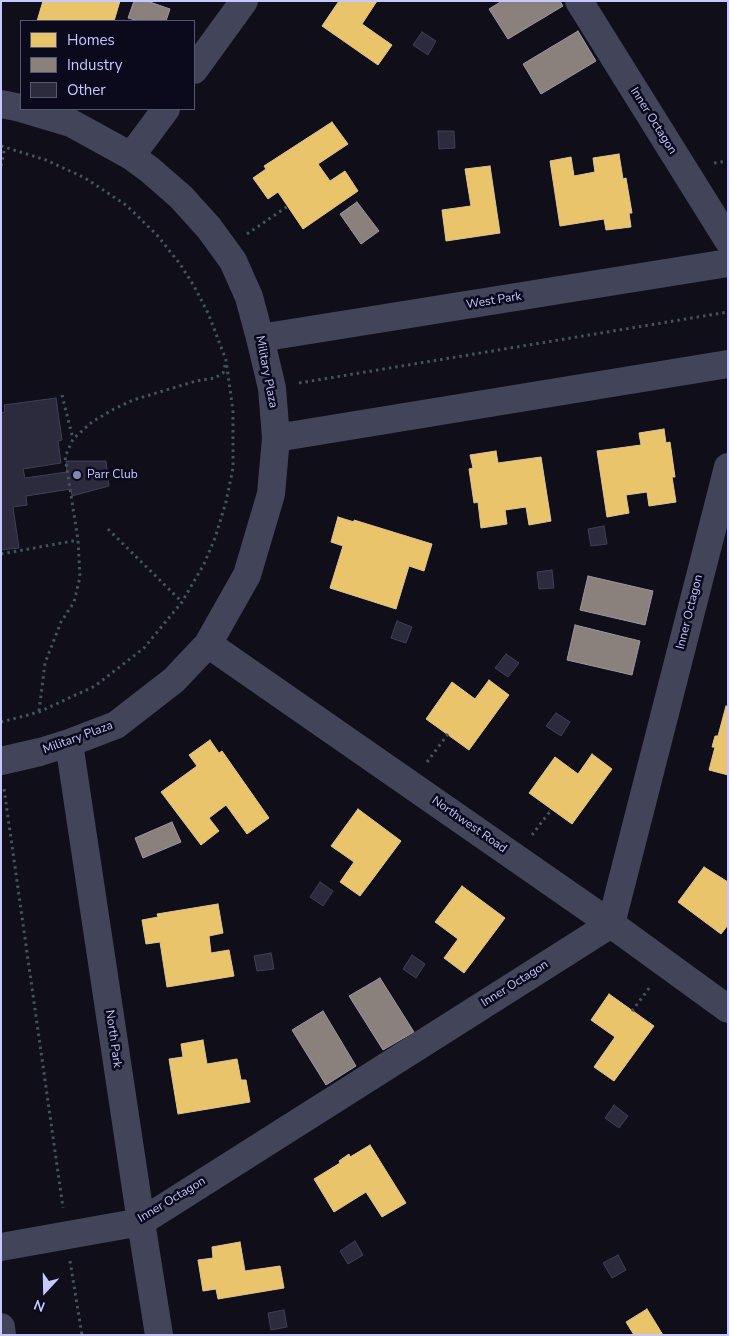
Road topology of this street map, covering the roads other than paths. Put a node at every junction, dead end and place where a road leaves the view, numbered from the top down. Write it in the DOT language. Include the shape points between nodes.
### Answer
graph roads {
  1 [pos="244,1"];
  2 [pos="579,1"];
  3 [pos="195,69"];
  4 [pos="1,104"];
  5 [pos="20,107"];
  6 [pos="29,110"];
  7 [pos="165,110"];
  8 [pos="131,156"];
  9 [pos="728,240"];
  10 [pos="728,263"];
  11 [pos="260,338"];
  12 [pos="728,364"];
  13 [pos="276,438"];
  14 [pos="728,467"];
  15 [pos="208,644"];
  16 [pos="69,743"];
  17 [pos="2,771"];
  18 [pos="611,924"];
  19 [pos="728,1008"];
  20 [pos="141,1222"];
  21 [pos="1,1247"];
  22 [pos="1,1327"];
  23 [pos="2,1335"];
  24 [pos="159,1335"];
  1 -- 3 [label="street"];
  2 -- 9 [label="street, Inner Octagon"];
  4 -- 5 [label="street, Military Plaza"];
  6 -- 8 [label="street, Military Plaza" via="71,123"];
  7 -- 8 [label="street"];
  8 -- 11 [label="street, Military Plaza" via="181,197 233,261 249,297"];
  10 -- 11 [label="street, West Park"];
  11 -- 13 [label="street, Military Plaza" via="272,388"];
  12 -- 13 [label="street"];
  13 -- 15 [label="street, Military Plaza" via="271,494 247,575"];
  14 -- 18 [label="street, Inner Octagon"];
  15 -- 16 [label="street, Military Plaza" via="174,680 116,725"];
  15 -- 18 [label="street, Northwest Road"];
  16 -- 17 [label="street, Military Plaza" via="40,752"];
  16 -- 20 [label="street, North Park"];
  18 -- 19 [label="street, Northwest Road"];
  18 -- 20 [label="street, Inner Octagon"];
  20 -- 21 [label="street, Inner Octagon"];
  20 -- 24 [label="street, North Park"];
  22 -- 23 [label="street"];
}
